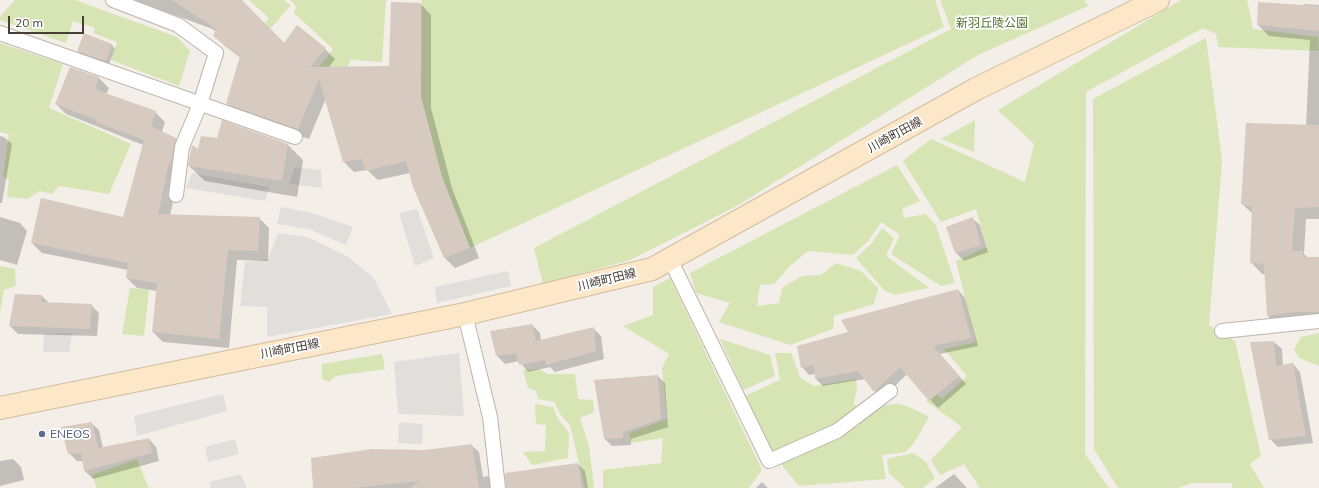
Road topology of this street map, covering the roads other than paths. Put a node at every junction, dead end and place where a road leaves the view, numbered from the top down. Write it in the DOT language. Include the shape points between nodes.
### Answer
graph roads {
  1 [pos="113,0"];
  2 [pos="1158,0"];
  3 [pos="0,33"];
  4 [pos="200,104"];
  5 [pos="295,137"];
  6 [pos="176,195"];
  7 [pos="670,259"];
  8 [pos="465,314"];
  9 [pos="1319,321"];
  10 [pos="1222,331"];
  11 [pos="890,391"];
  12 [pos="0,408"];
  13 [pos="498,488"];
  1 -- 4 [label="lane" via="178,25 216,53"];
  2 -- 7 [label="main road, 川崎町田線" via="976,89"];
  3 -- 4 [label="lane"];
  4 -- 5 [label="lane"];
  4 -- 6 [label="lane" via="182,147"];
  7 -- 8 [label="main road, 川崎町田線" via="652,269"];
  7 -- 11 [label="lane" via="769,461 838,431"];
  8 -- 12 [label="main road, 川崎町田線"];
  8 -- 13 [label="lane" via="490,417"];
  9 -- 10 [label="lane"];
}
